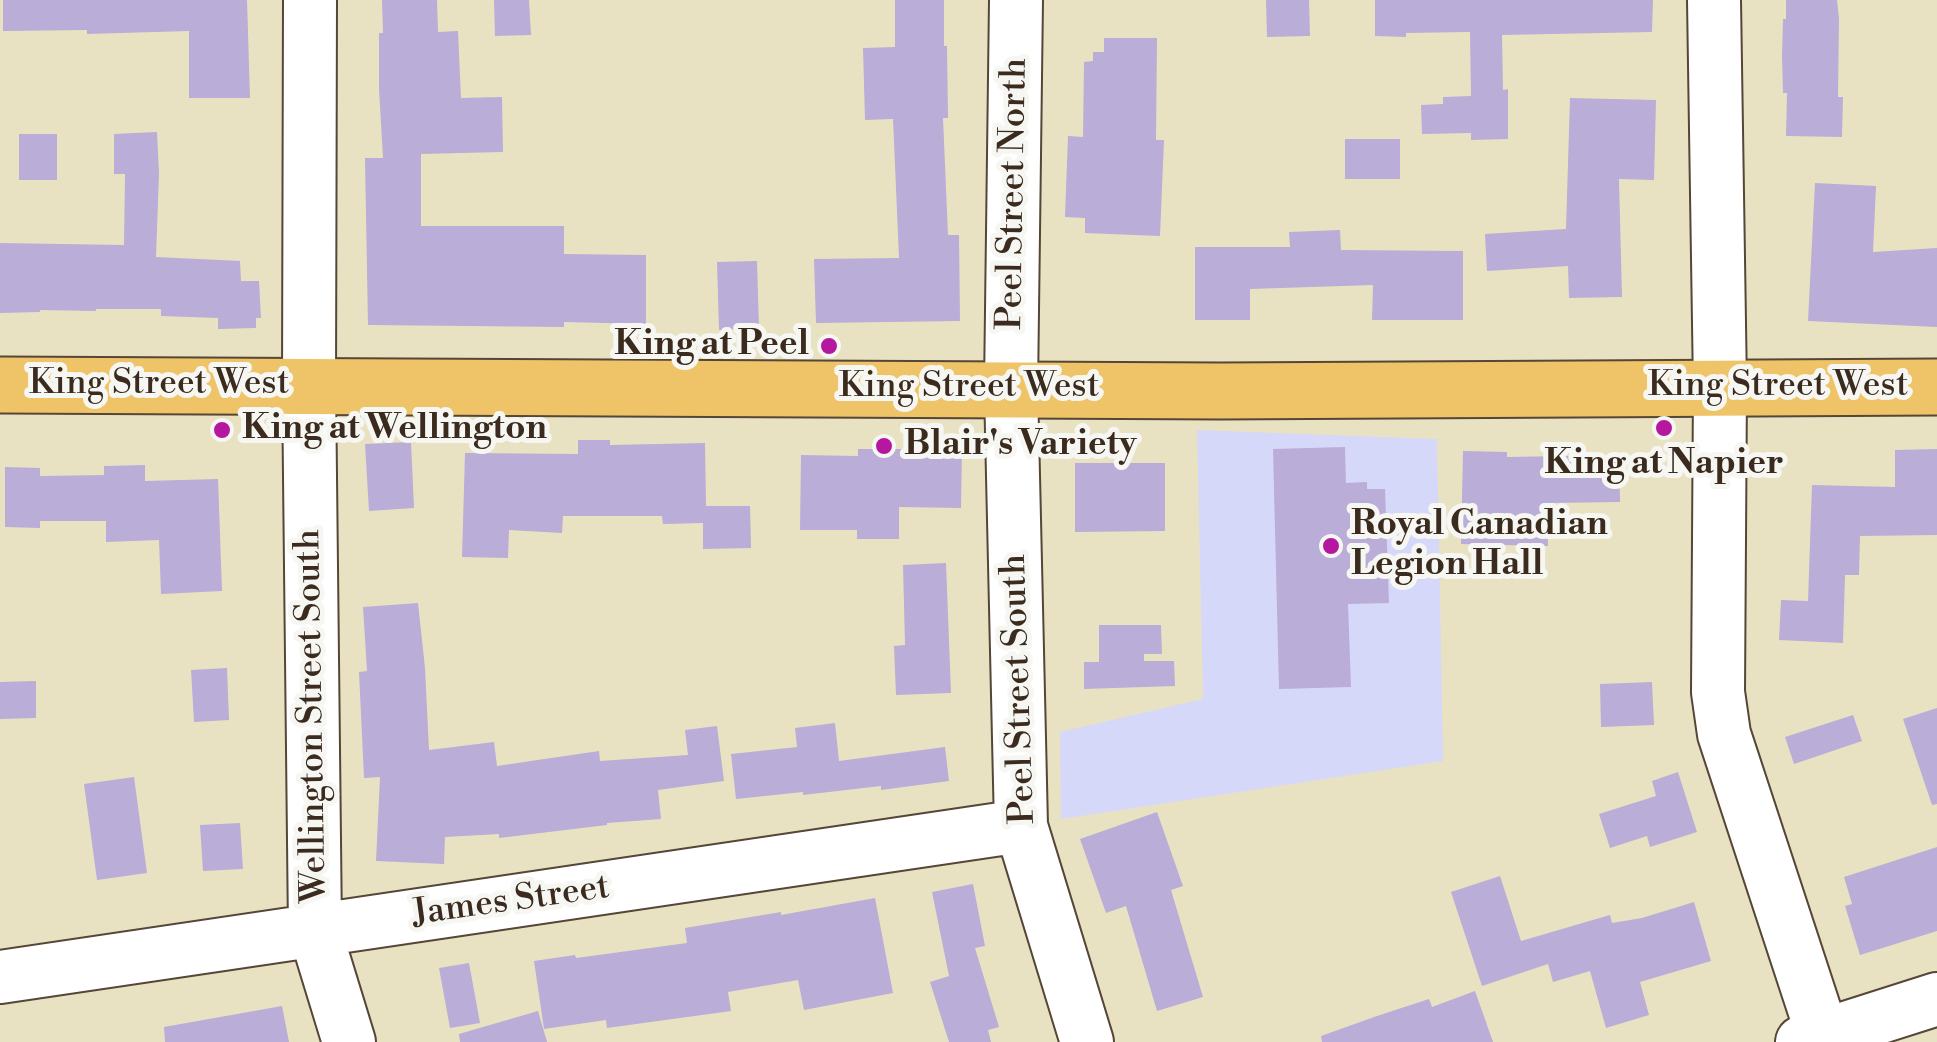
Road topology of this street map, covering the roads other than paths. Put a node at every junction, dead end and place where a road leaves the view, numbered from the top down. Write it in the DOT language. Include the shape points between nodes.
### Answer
graph roads {
  1 [pos="310,0"];
  2 [pos="1016,0"];
  3 [pos="1714,0"];
  4 [pos="0,385"];
  5 [pos="309,385"];
  6 [pos="1720,387"];
  7 [pos="1937,387"];
  8 [pos="1012,388"];
  9 [pos="1021,826"];
  10 [pos="315,931"];
  11 [pos="0,977"];
  12 [pos="1937,999"];
  13 [pos="1816,1040"];
  14 [pos="348,1042"];
  15 [pos="1086,1042"];
  1 -- 5 [label="street, Wellington Street South"];
  2 -- 8 [label="street, Peel Street North"];
  3 -- 6 [label="street"];
  4 -- 5 [label="main road, King Street West"];
  5 -- 8 [label="main road, King Street West"];
  5 -- 10 [label="street, Wellington Street South"];
  6 -- 7 [label="main road, King Street West"];
  6 -- 8 [label="main road, King Street West"];
  6 -- 13 [label="street" via="1718,692 1724,734"];
  8 -- 9 [label="street, Peel Street South"];
  9 -- 10 [label="street, James Street"];
  9 -- 15 [label="street, Peel Street South"];
  10 -- 11 [label="street, James Street"];
  10 -- 14 [label="street, Wellington Street South"];
  12 -- 13 [label="street"];
}
